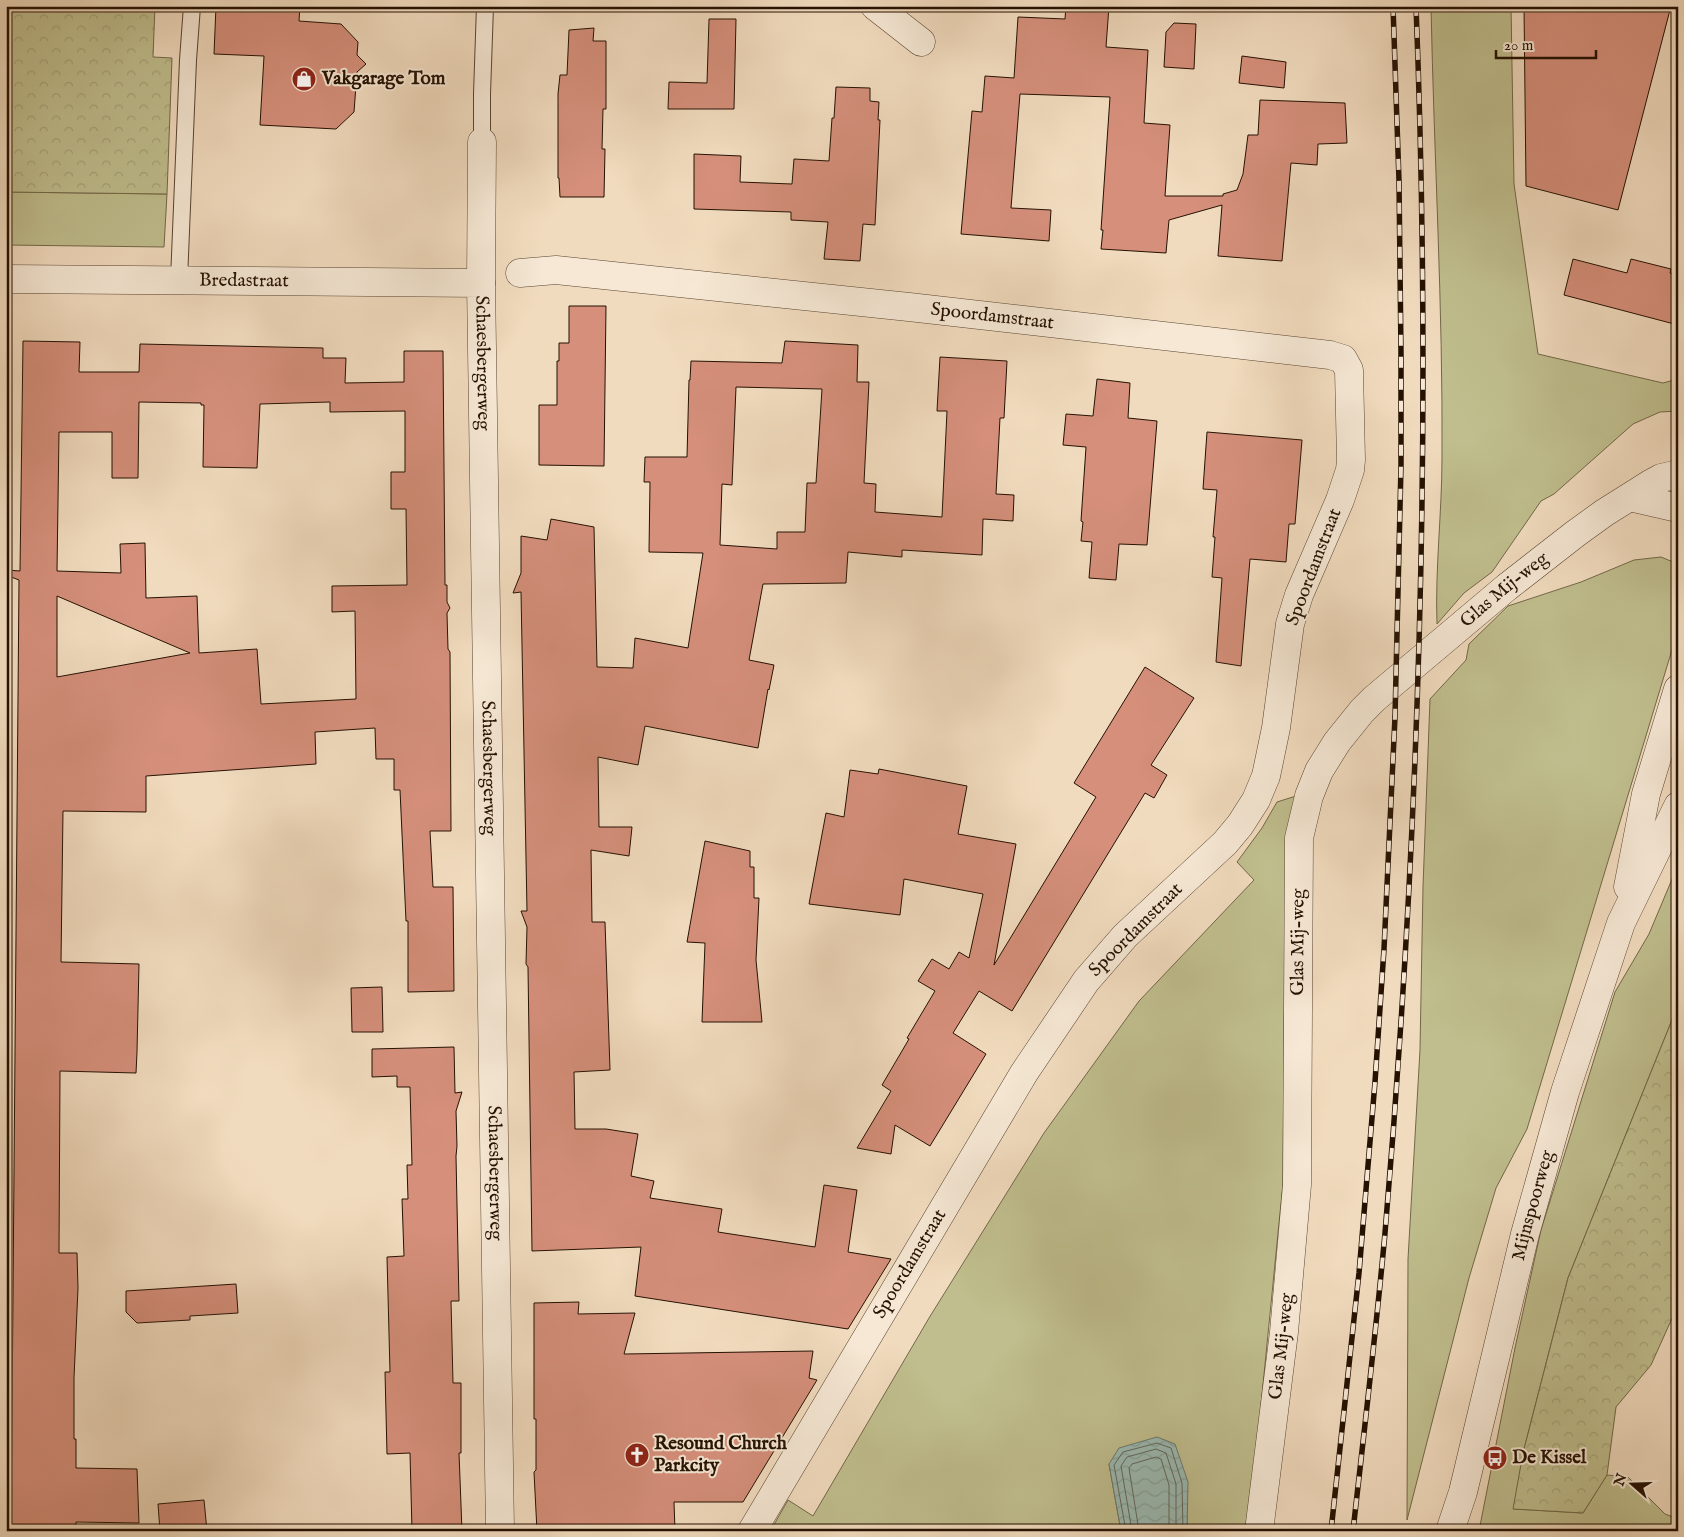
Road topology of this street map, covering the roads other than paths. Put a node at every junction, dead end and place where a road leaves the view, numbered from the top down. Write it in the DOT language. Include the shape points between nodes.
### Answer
graph roads {
  1 [pos="192,6"];
  2 [pos="485,6"];
  3 [pos="875,6"];
  4 [pos="921,42"];
  5 [pos="482,142"];
  6 [pos="520,273"];
  7 [pos="6,278"];
  8 [pos="179,280"];
  9 [pos="481,283"];
  10 [pos="1678,474"];
  11 [pos="1630,498"];
  12 [pos="1678,508"];
  13 [pos="1678,689"];
  14 [pos="1678,806"];
  15 [pos="1622,923"];
  16 [pos="1463,1492"];
  17 [pos="500,1531"];
  18 [pos="752,1531"];
  19 [pos="1259,1531"];
  20 [pos="1450,1531"];
  21 [pos="1458,1531"];
  1 -- 8 [label="lane"];
  2 -- 5 [label="lane, Schaesbergerweg"];
  3 -- 4 [label="street"];
  5 -- 9 [label="street, Schaesbergerweg"];
  6 -- 18 [label="street, Spoordamstraat" via="556,270 1330,355 1343,359 1349,370 1350,470 1290,624 1276,728 1266,776 1256,800 1225,843 1125,936 1086,980 1024,1073"];
  7 -- 8 [label="street, Bredastraat"];
  8 -- 9 [label="street, Bredastraat"];
  9 -- 17 [label="street, Schaesbergerweg"];
  10 -- 11 [label="street, Glas Mij-weg" via="1661,478"];
  11 -- 12 [label="street"];
  11 -- 19 [label="street, Glas Mij-weg" via="1604,513 1506,587 1374,699 1337,742 1319,771 1310,796 1298,858 1297,1185 1284,1332"];
  13 -- 15 [label="street, Mijnspoorweg" via="1646,794"];
  14 -- 15 [label="street, Mijnspoorweg"];
  15 -- 16 [label="street, Mijnspoorweg" via="1565,1092 1533,1205"];
  16 -- 20 [label="street, Mijnspoorweg"];
  16 -- 21 [label="street, Mijnspoorweg"];
}
